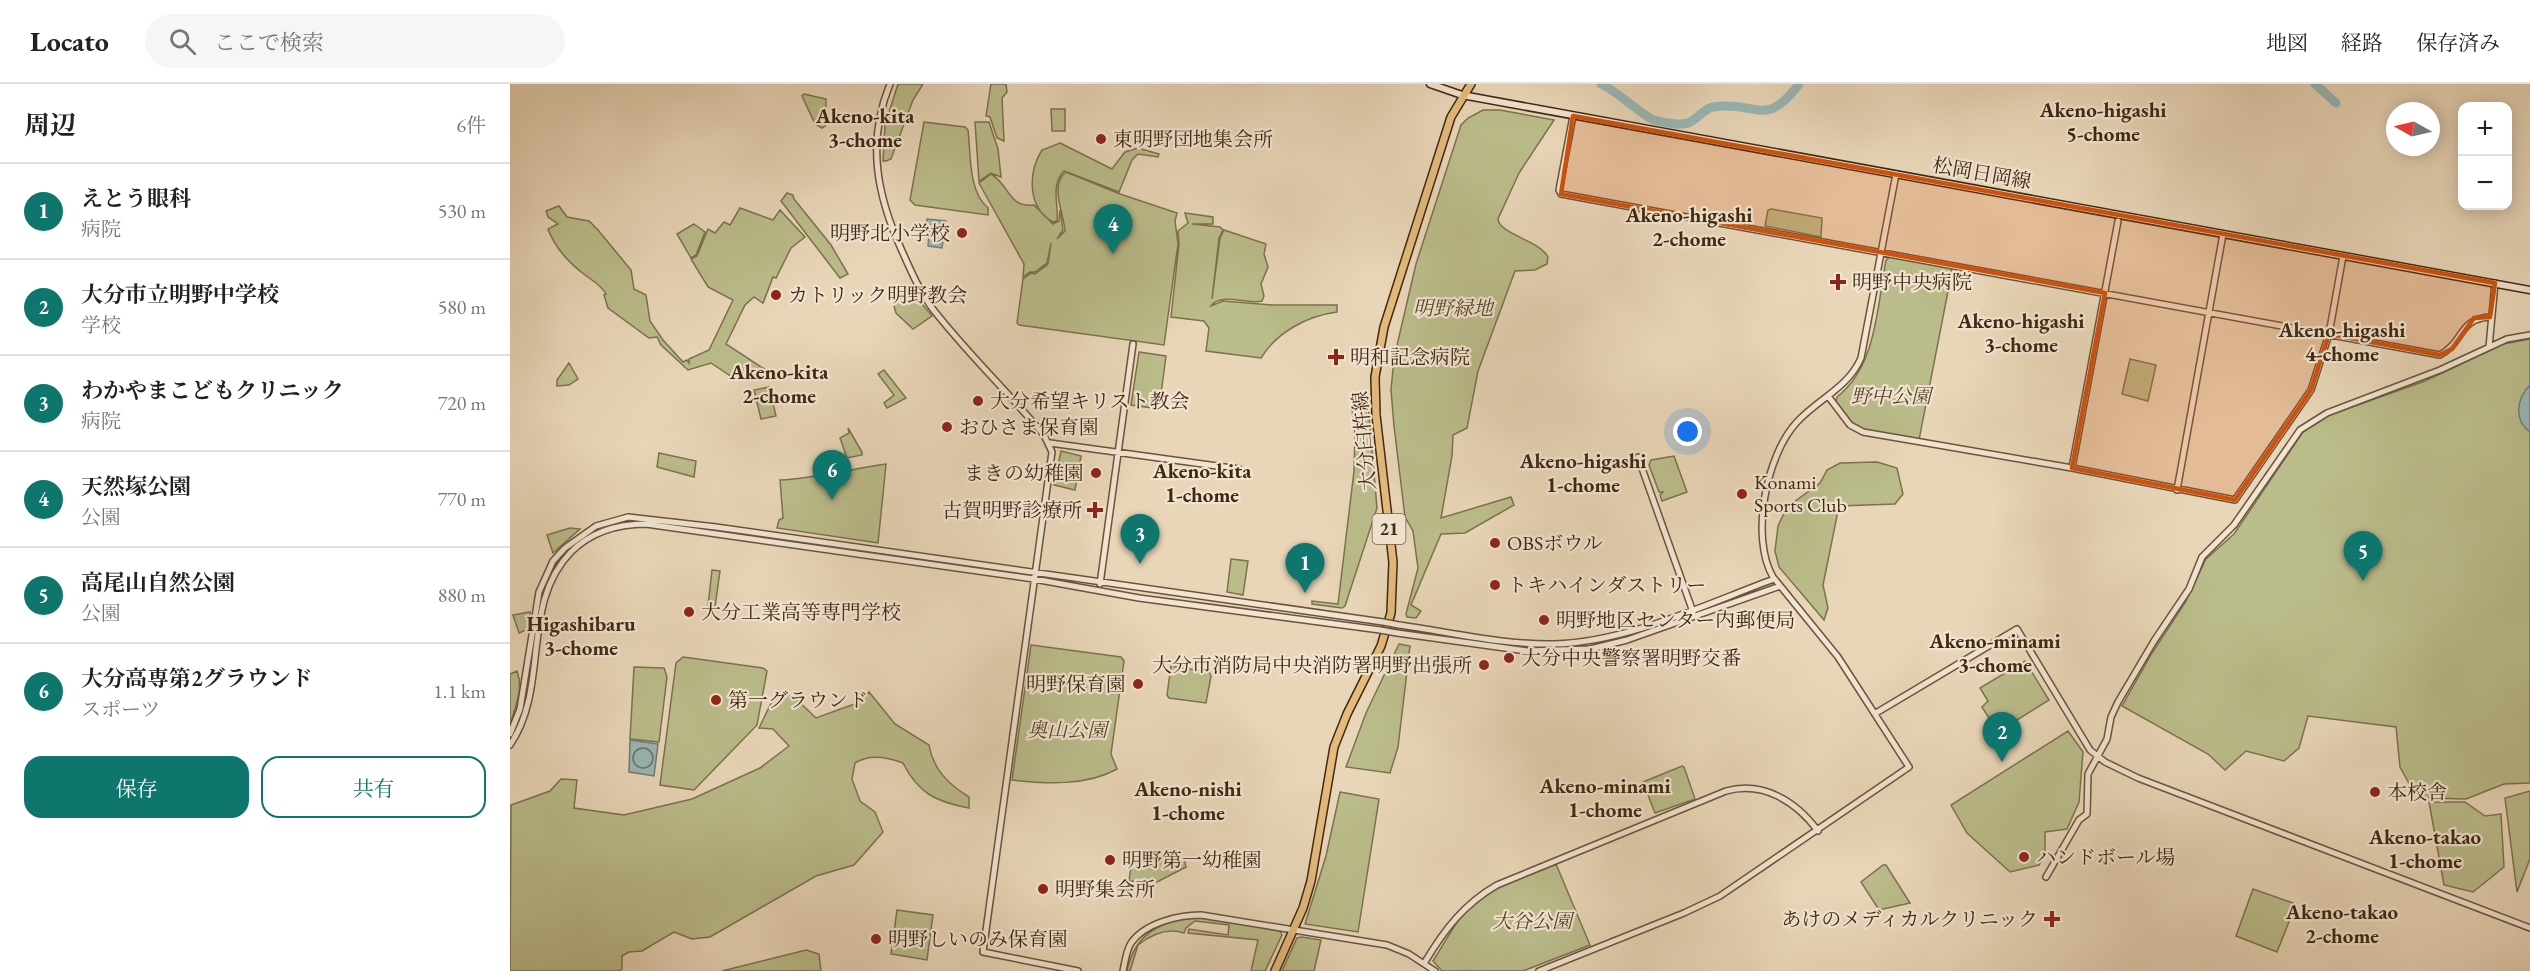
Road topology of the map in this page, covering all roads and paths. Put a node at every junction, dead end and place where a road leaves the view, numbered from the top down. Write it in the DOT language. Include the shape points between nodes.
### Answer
graph roads {
  1 [pos="890,84"];
  2 [pos="1430,84"];
  3 [pos="1471,84"];
  4 [pos="1462,95"];
  5 [pos="1573,116"];
  6 [pos="1896,174"];
  7 [pos="2118,222"];
  8 [pos="2223,234"];
  9 [pos="1881,252"];
  10 [pos="2343,256"];
  11 [pos="2495,283"];
  12 [pos="2530,290"];
  13 [pos="2104,293"];
  14 [pos="2209,312"];
  15 [pos="2490,317"];
  16 [pos="2329,334"];
  17 [pos="2530,335"];
  18 [pos="1133,344"];
  19 [pos="2488,347"];
  20 [pos="1828,396"];
  21 [pos="1050,443"];
  22 [pos="1118,453"];
  23 [pos="1638,457"];
  24 [pos="2072,468"];
  25 [pos="1239,469"];
  26 [pos="2177,490"];
  27 [pos="1034,576"];
  28 [pos="1774,579"];
  29 [pos="1100,582"];
  30 [pos="1780,586"];
  31 [pos="1099,591"];
  32 [pos="1692,609"];
  33 [pos="1695,616"];
  34 [pos="1876,713"];
  35 [pos="510,734"];
  36 [pos="510,745"];
  37 [pos="2097,757"];
  38 [pos="1818,831"];
  39 [pos="2046,877"];
  40 [pos="2530,928"];
  41 [pos="1293,930"];
  42 [pos="1425,962"];
  43 [pos="1078,971"];
  44 [pos="1123,971"];
  45 [pos="1275,971"];
  46 [pos="1435,971"];
  47 [pos="1539,971"];
  1 -- 21 [label="street" via="877,132 876,172 885,212 911,272 932,308"];
  2 -- 4 [label="main road, 松岡日岡線"];
  3 -- 4 [label="main road, 大分臼杵線 / 21"];
  4 -- 5 [label="main road, 松岡日岡線"];
  4 -- 41 [label="main road, 大分臼杵線 / 21" via="1439,153 1378,355 1376,415 1394,574 1389,621 1334,747 1311,881"];
  5 -- 6 [label="main road, 松岡日岡線"];
  5 -- 9 [label="street" via="1559,191 1562,194"];
  6 -- 8 [label="main road, 松岡日岡線"];
  6 -- 9 [label="street"];
  7 -- 13 [label="street"];
  8 -- 10 [label="main road, 松岡日岡線"];
  8 -- 14 [label="street"];
  9 -- 13 [label="street"];
  9 -- 20 [label="street" via="1860,358 1849,378"];
  10 -- 11 [label="main road, 松岡日岡線"];
  10 -- 16 [label="street"];
  11 -- 12 [label="main road, 松岡日岡線"];
  11 -- 15 [label="street"];
  13 -- 14 [label="street"];
  13 -- 24 [label="street"];
  14 -- 16 [label="street"];
  14 -- 26 [label="street"];
  15 -- 16 [label="street" via="2474,318 2452,349 2440,355"];
  15 -- 19 [label="street"];
  16 -- 26 [label="street" via="2311,390 2235,500"];
  17 -- 19 [label="street"];
  18 -- 22 [label="street"];
  19 -- 37 [label="street" via="2432,374 2327,412 2300,430 2234,525 2202,556 2189,589 2118,702"];
  20 -- 24 [label="street" via="1859,432"];
  20 -- 28 [label="street" via="1791,428 1771,471 1762,541"];
  21 -- 22 [label="street"];
  21 -- 27 [label="street"];
  22 -- 25 [label="street"];
  22 -- 29 [label="street"];
  23 -- 32 [label="street"];
  24 -- 26 [label="street"];
  27 -- 29 [label="street"];
  27 -- 31 [label="street"];
  27 -- 35 [label="street" via="646,517 612,520 574,540 553,561 546,575 536,607 520,709"];
  27 -- 36 [label="street" via="653,525 612,527 578,545 549,584 528,707"];
  27 -- 43 [label="street" via="983,952"];
  28 -- 30 [label="street"];
  28 -- 32 [label="street"];
  29 -- 31 [label="street"];
  29 -- 32 [label="street, bridge" via="1529,643 1561,644 1620,634"];
  30 -- 33 [label="street"];
  30 -- 34 [label="street" via="1827,642"];
  31 -- 33 [label="street, bridge" via="1516,650 1567,652 1612,645"];
  32 -- 33 [label="street"];
  34 -- 37 [label="street" via="2017,628"];
  34 -- 38 [label="street" via="1909,767"];
  37 -- 39 [label="street" via="2088,774 2087,814 2079,820"];
  37 -- 40 [label="street" via="2138,778"];
  38 -- 42 [label="street" via="1798,809 1760,789 1726,791 1497,885 1453,920"];
  38 -- 47 [label="street" via="1706,904"];
  41 -- 42 [label="street" via="1387,945"];
  41 -- 44 [label="street" via="1214,915 1179,917 1149,927 1136,937"];
  41 -- 45 [label="main road, 大分臼杵線 / 21"];
  42 -- 46 [label="street"];
}
